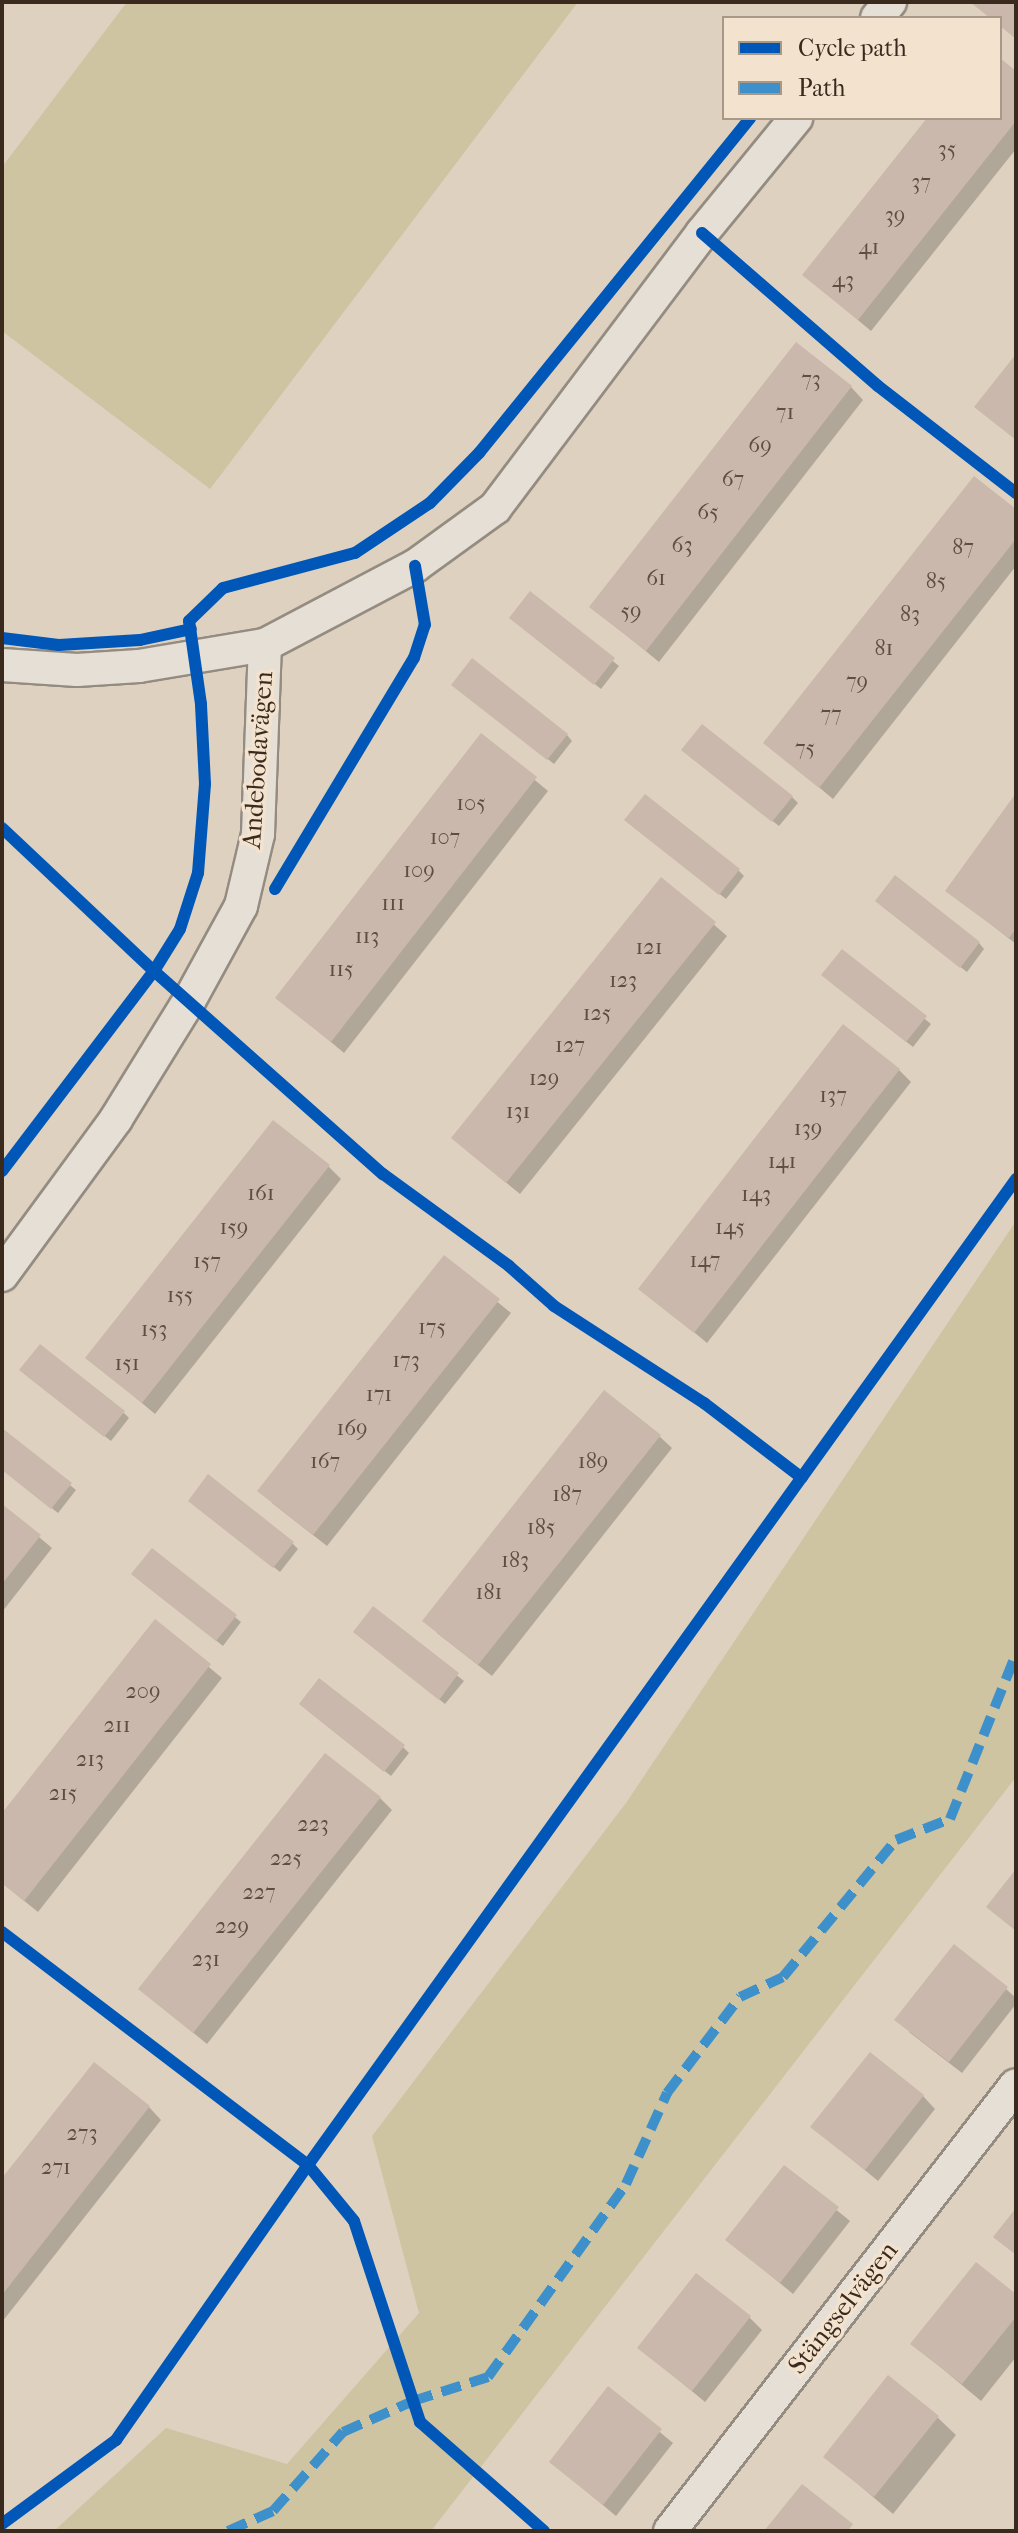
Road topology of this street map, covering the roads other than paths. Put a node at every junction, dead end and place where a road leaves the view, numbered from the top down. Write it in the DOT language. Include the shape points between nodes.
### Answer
graph roads {
  1 [pos="794,120"];
  2 [pos="265,645"];
  3 [pos="2,665"];
  4 [pos="2,1275"];
  5 [pos="1016,2085"];
  6 [pos="670,2531"];
  1 -- 2 [label="street, Andebodavägen" via="702,233 495,508 415,566"];
  2 -- 3 [label="street" via="139,666 77,670"];
  2 -- 4 [label="street, Andebodavägen" via="258,834 241,906 116,1119"];
  5 -- 6 [label="street, Stängselvägen"];
}
